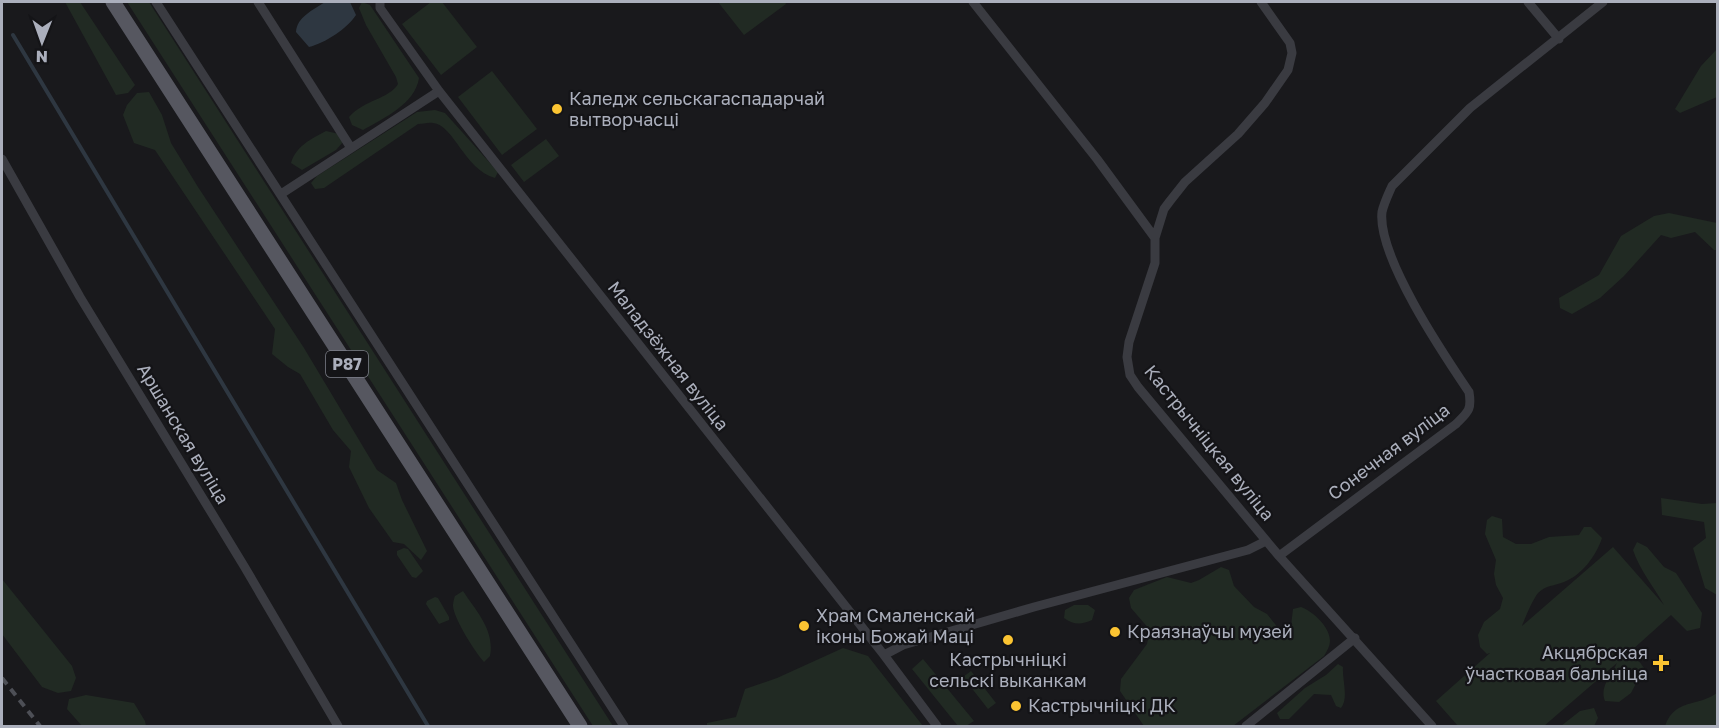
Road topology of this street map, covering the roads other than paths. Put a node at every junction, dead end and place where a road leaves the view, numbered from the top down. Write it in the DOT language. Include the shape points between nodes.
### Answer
graph roads {
  1 [pos="113,2"];
  2 [pos="156,2"];
  3 [pos="258,2"];
  4 [pos="380,2"];
  5 [pos="973,2"];
  6 [pos="1261,2"];
  7 [pos="1528,2"];
  8 [pos="1603,2"];
  9 [pos="1559,39"];
  10 [pos="439,91"];
  11 [pos="351,148"];
  12 [pos="2,159"];
  13 [pos="281,194"];
  14 [pos="1155,238"];
  15 [pos="1266,541"];
  16 [pos="1279,556"];
  17 [pos="1355,638"];
  18 [pos="884,655"];
  19 [pos="338,726"];
  20 [pos="580,726"];
  21 [pos="624,726"];
  22 [pos="937,726"];
  23 [pos="1246,726"];
  24 [pos="1432,726"];
  1 -- 20 [label="main road, Р87"];
  2 -- 13 [label="street"];
  3 -- 11 [label="street"];
  4 -- 10 [label="street, Маладзёжная вуліца" via="380,8"];
  5 -- 14 [label="street"];
  6 -- 14 [label="street, Кастрычніцкая вуліца" via="1290,44 1288,70 1238,134 1185,182 1164,209"];
  7 -- 9 [label="street"];
  8 -- 9 [label="street, Сонечная вуліца"];
  9 -- 16 [label="street, Сонечная вуліца" via="1470,108 1392,186 1383,207 1383,228 1395,262 1424,325 1469,392 1468,413"];
  10 -- 11 [label="street"];
  10 -- 18 [label="street, Маладзёжная вуліца"];
  11 -- 13 [label="street"];
  12 -- 19 [label="street, Аршанская вуліца" via="80,297"];
  13 -- 21 [label="street"];
  14 -- 15 [label="street, Кастрычніцкая вуліца" via="1155,262 1129,342 1130,375"];
  15 -- 16 [label="street, Кастрычніцкая вуліца"];
  15 -- 18 [label="street" via="1248,550 903,645"];
  16 -- 17 [label="street, Кастрычніцкая вуліца"];
  17 -- 23 [label="street"];
  17 -- 24 [label="street, Кастрычніцкая вуліца"];
  18 -- 22 [label="street, Маладзёжная вуліца"];
}
